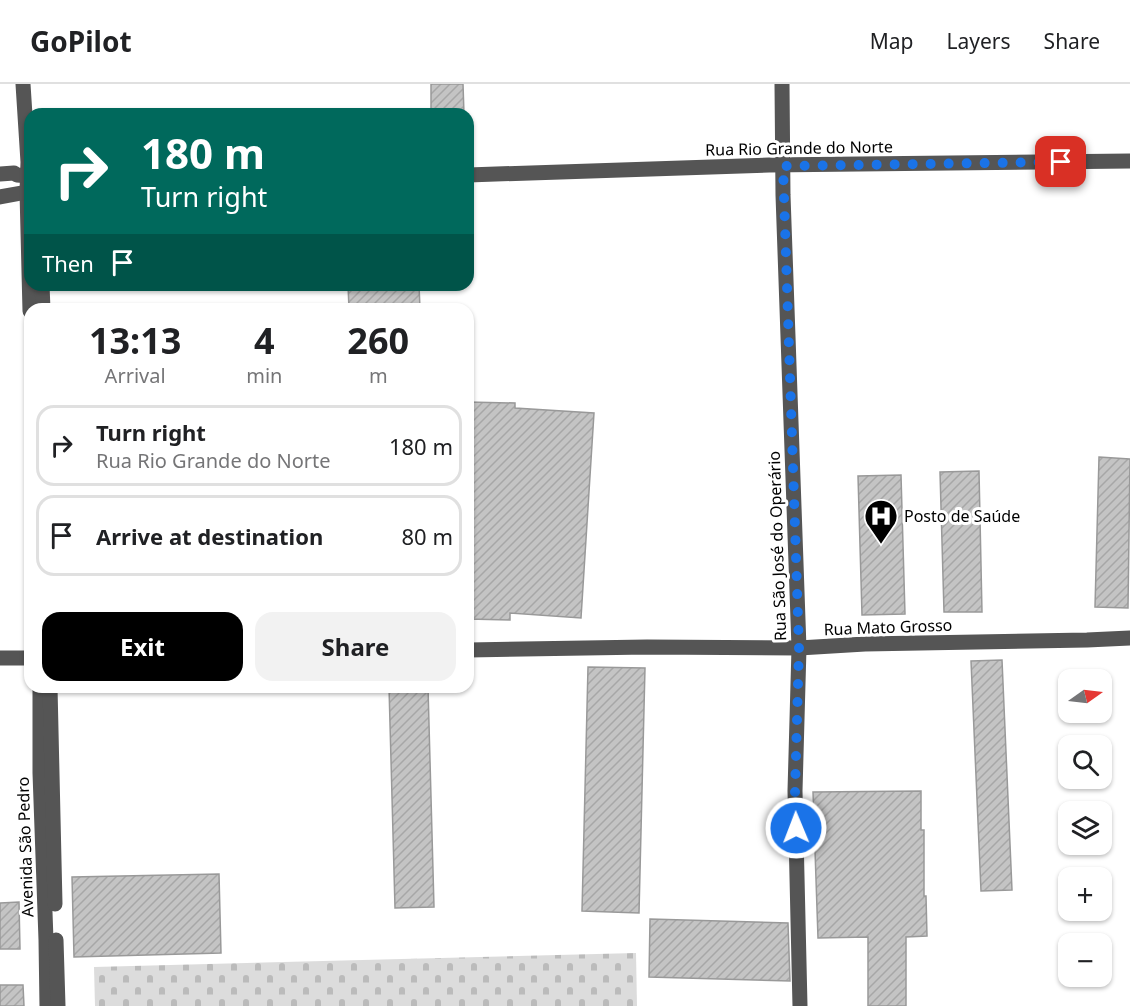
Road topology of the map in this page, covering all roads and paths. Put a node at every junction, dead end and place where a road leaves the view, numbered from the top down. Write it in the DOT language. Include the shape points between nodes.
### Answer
graph roads {
  1 [pos="23,84"];
  2 [pos="782,84"];
  3 [pos="25,108"];
  4 [pos="1130,163"];
  5 [pos="784,170"];
  6 [pos="0,174"];
  7 [pos="474,175"];
  8 [pos="24,176"];
  9 [pos="474,182"];
  10 [pos="24,193"];
  11 [pos="0,197"];
  12 [pos="1130,638"];
  13 [pos="799,648"];
  14 [pos="474,650"];
  15 [pos="0,658"];
  16 [pos="24,658"];
  17 [pos="40,693"];
  18 [pos="50,693"];
  19 [pos="47,1006"];
  20 [pos="58,1006"];
  21 [pos="800,1006"];
  1 -- 3 [label="street"];
  2 -- 5 [label="street, Rua São José do Operário"];
  4 -- 5 [label="street, Rua Rio Grande do Norte"];
  5 -- 7 [label="street, Rua Rio Grande do Norte" via="769,165"];
  5 -- 9 [label="street, Rua Rio Grande do Norte"];
  5 -- 13 [label="street, Rua São José do Operário"];
  6 -- 8 [label="street"];
  10 -- 11 [label="street"];
  12 -- 13 [label="street, Rua Mato Grosso"];
  13 -- 14 [label="street, Rua Mato Grosso"];
  13 -- 21 [label="street, Rua São José do Operário" via="795,791"];
  15 -- 16 [label="street"];
  17 -- 19 [label="street, Avenida São Pedro"];
  18 -- 20 [label="street, Avenida São Pedro"];
}
